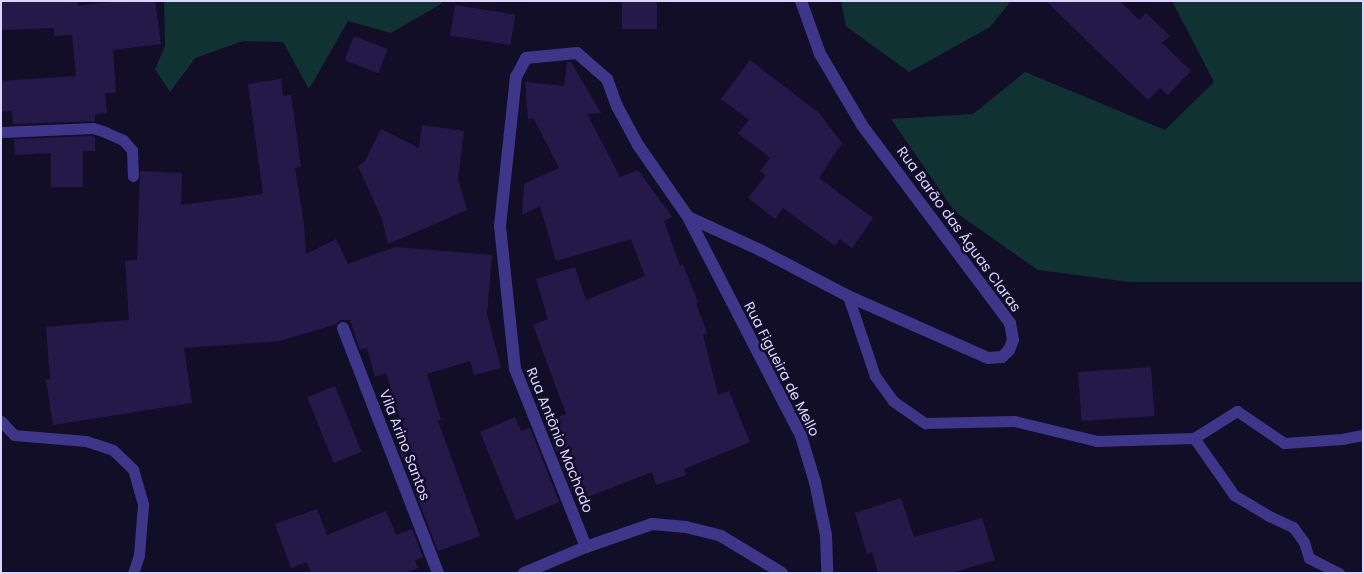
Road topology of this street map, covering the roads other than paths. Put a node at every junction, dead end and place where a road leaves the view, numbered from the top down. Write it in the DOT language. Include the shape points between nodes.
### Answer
graph roads {
  1 [pos="801,1"];
  2 [pos="1,132"];
  3 [pos="133,176"];
  4 [pos="688,217"];
  5 [pos="848,296"];
  6 [pos="343,328"];
  7 [pos="1,421"];
  8 [pos="1363,435"];
  9 [pos="1194,438"];
  10 [pos="586,547"];
  11 [pos="133,573"];
  12 [pos="438,573"];
  13 [pos="524,573"];
  14 [pos="782,573"];
  15 [pos="827,573"];
  16 [pos="1339,573"];
  1 -- 5 [label="street, Rua Barão das Águas Claras" via="820,54 862,125 1010,323 1012,340 1009,350 1002,357 988,358"];
  2 -- 3 [label="lane" via="93,128 105,132 123,140 132,150"];
  4 -- 5 [label="street, Rua Barão das Águas Claras"];
  4 -- 10 [label="street, Rua Antônio Machado" via="638,145 607,79 593,65 577,53 526,58 516,78 500,226 511,341 515,369"];
  4 -- 15 [label="street, Rua Figueira de Mello" via="801,436 826,535"];
  5 -- 9 [label="lane" via="875,376 893,401 925,423 1014,421 1097,441"];
  6 -- 12 [label="street, Vila Arino Santos"];
  7 -- 11 [label="lane" via="14,435 86,441 113,450 133,469 143,505 139,555"];
  8 -- 9 [label="lane" via="1284,443 1237,411"];
  9 -- 16 [label="lane" via="1234,495 1294,527 1309,558"];
  10 -- 13 [label="street"];
  10 -- 14 [label="street" via="652,524 686,527 721,536"];
}
